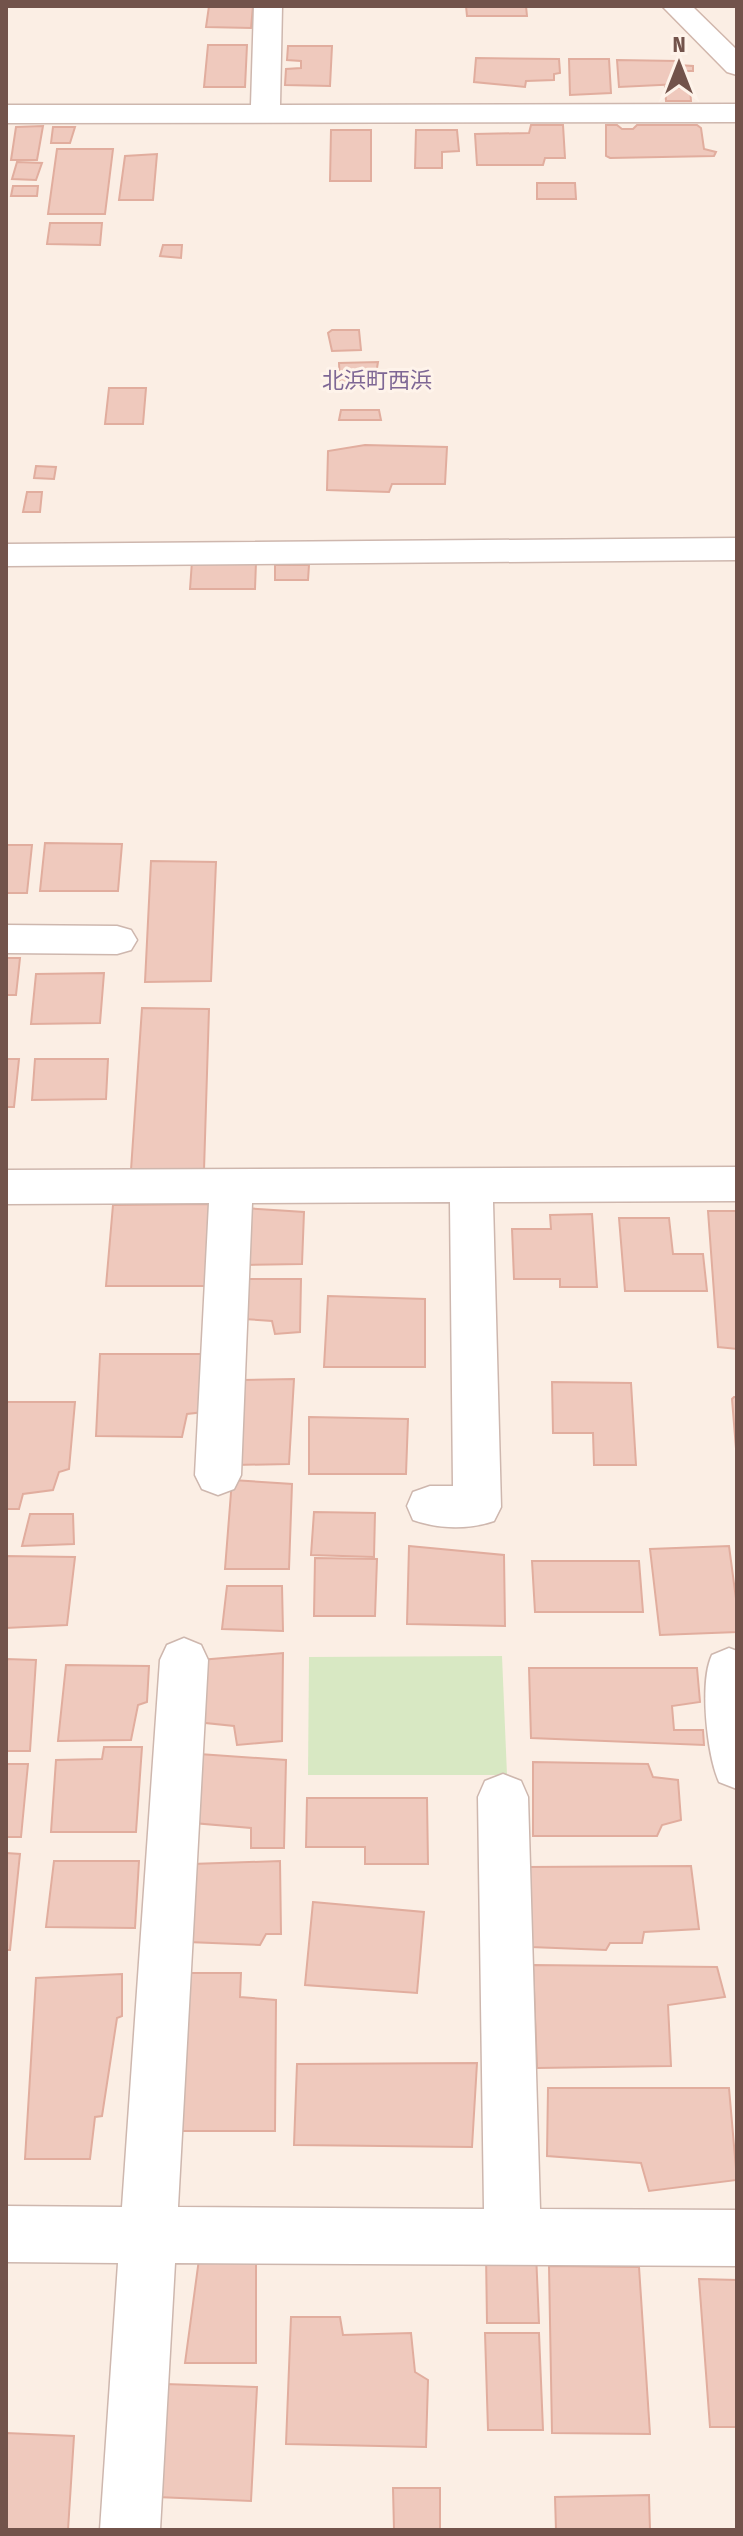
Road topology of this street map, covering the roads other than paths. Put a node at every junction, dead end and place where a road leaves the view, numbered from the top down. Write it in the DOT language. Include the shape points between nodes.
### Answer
graph roads {
  1 [pos="268,6"];
  2 [pos="676,6"];
  3 [pos="737,66"];
  4 [pos="265,113"];
  5 [pos="737,113"];
  6 [pos="6,114"];
  7 [pos="737,549"];
  8 [pos="6,555"];
  9 [pos="6,939"];
  10 [pos="117,940"];
  11 [pos="737,1184"];
  12 [pos="471,1185"];
  13 [pos="231,1186"];
  14 [pos="6,1187"];
  15 [pos="218,1475"];
  16 [pos="430,1506"];
  17 [pos="184,1660"];
  18 [pos="729,1670"];
  19 [pos="737,1766"];
  20 [pos="503,1797"];
  21 [pos="6,2234"];
  22 [pos="147,2235"];
  23 [pos="513,2237"];
  24 [pos="737,2238"];
  25 [pos="130,2530"];
  1 -- 4 [label="street"];
  2 -- 3 [label="street"];
  4 -- 5 [label="street"];
  4 -- 6 [label="street"];
  7 -- 8 [label="street"];
  9 -- 10 [label="street"];
  11 -- 12 [label="street"];
  12 -- 13 [label="street"];
  12 -- 16 [label="street" via="477,1507"];
  13 -- 14 [label="street"];
  13 -- 15 [label="street"];
  17 -- 22 [label="street"];
  18 -- 19 [label="street"];
  20 -- 23 [label="street"];
  21 -- 22 [label="street"];
  22 -- 23 [label="street"];
  22 -- 25 [label="street"];
  23 -- 24 [label="street"];
}
